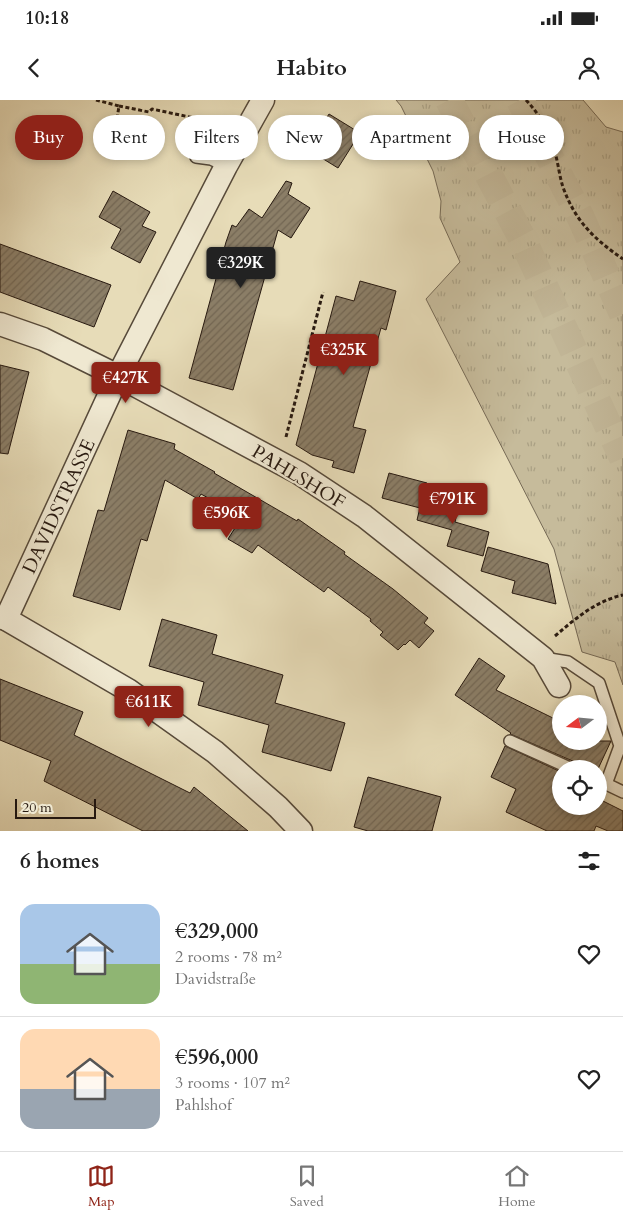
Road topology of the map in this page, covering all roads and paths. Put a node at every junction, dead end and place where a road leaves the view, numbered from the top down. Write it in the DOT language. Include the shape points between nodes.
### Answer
graph roads {
  1 [pos="96,100"];
  2 [pos="264,100"];
  3 [pos="526,100"];
  4 [pos="119,106"];
  5 [pos="118,115"];
  6 [pos="179,115"];
  7 [pos="256,115"];
  8 [pos="213,160"];
  9 [pos="230,160"];
  10 [pos="226,166"];
  11 [pos="623,259"];
  12 [pos="323,292"];
  13 [pos="0,324"];
  14 [pos="118,376"];
  15 [pos="279,462"];
  16 [pos="623,595"];
  17 [pos="3,618"];
  18 [pos="544,658"];
  19 [pos="559,686"];
  20 [pos="510,741"];
  21 [pos="552,760"];
  22 [pos="607,772"];
  23 [pos="607,784"];
  24 [pos="623,792"];
  25 [pos="301,831"];
  1 -- 4 [label="path"];
  2 -- 7 [label="street, DAVIDSTRASSE"];
  3 -- 11 [label="path" via="551,138 562,186 582,224"];
  4 -- 5 [label="path"];
  4 -- 6 [label="path"];
  8 -- 10 [label="lane"];
  9 -- 10 [label="street, DAVIDSTRASSE"];
  10 -- 14 [label="street, DAVIDSTRASSE"];
  12 -- 15 [label="path"];
  13 -- 14 [label="street, PAHLSHOF" via="43,339"];
  14 -- 15 [label="street, PAHLSHOF"];
  14 -- 17 [label="street, DAVIDSTRASSE"];
  15 -- 18 [label="street, PAHLSHOF" via="364,516"];
  16 -- 18 [label="path" via="580,614 552,639"];
  17 -- 25 [label="street" via="128,690 215,752"];
  18 -- 19 [label="street, PAHLSHOF"];
  18 -- 22 [label="lane" via="568,662 599,683 620,746"];
  20 -- 21 [label="lane"];
  23 -- 24 [label="lane"];
}
